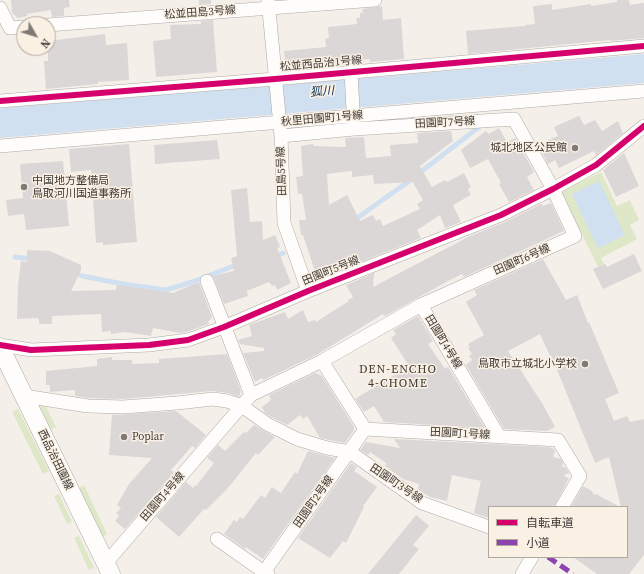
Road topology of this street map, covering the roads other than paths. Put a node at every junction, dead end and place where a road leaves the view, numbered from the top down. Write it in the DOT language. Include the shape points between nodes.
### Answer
graph roads {
  1 [pos="375,0"];
  2 [pos="268,4"];
  3 [pos="0,8"];
  4 [pos="56,24"];
  5 [pos="16,28"];
  6 [pos="644,46"];
  7 [pos="351,76"];
  8 [pos="275,81"];
  9 [pos="644,91"];
  10 [pos="0,101"];
  11 [pos="354,118"];
  12 [pos="280,125"];
  13 [pos="644,126"];
  14 [pos="0,146"];
  15 [pos="553,189"];
  16 [pos="207,281"];
  17 [pos="308,291"];
  18 [pos="420,305"];
  19 [pos="224,327"];
  20 [pos="0,346"];
  21 [pos="322,361"];
  22 [pos="251,395"];
  23 [pos="24,396"];
  24 [pos="242,406"];
  25 [pos="365,429"];
  26 [pos="499,436"];
  27 [pos="350,452"];
  28 [pos="563,506"];
  29 [pos="488,527"];
  30 [pos="217,539"];
  31 [pos="531,558"];
  32 [pos="108,568"];
  33 [pos="266,573"];
  34 [pos="522,574"];
  1 -- 2 [label="street, 松並田島3号線"];
  2 -- 4 [label="street, 松並田島3号線"];
  2 -- 8 [label="street, 田島5号線"];
  3 -- 5 [label="street" via="10,28"];
  6 -- 7 [label="street, 松並西品治1号線"];
  7 -- 8 [label="street, 松並西品治1号線"];
  7 -- 11 [label="street"];
  8 -- 10 [label="street, 松並西品治1号線"];
  8 -- 12 [label="street, 田島5号線"];
  9 -- 11 [label="street, 秋里田園町1号線"];
  11 -- 12 [label="street, 秋里田園町1号線"];
  11 -- 15 [label="street, 田園町7号線" via="514,119"];
  12 -- 14 [label="street, 秋里田園町1号線"];
  12 -- 17 [label="street, 田島5号線" via="284,223"];
  13 -- 15 [label="street, 田園町5号線" via="596,165"];
  15 -- 17 [label="street, 田園町5号線" via="501,215"];
  15 -- 18 [label="street, 田園町6号線" via="576,236"];
  16 -- 19 [label="street"];
  17 -- 19 [label="street, 田園町5号線"];
  18 -- 21 [label="street, 田園町4号線"];
  18 -- 26 [label="street, 田園町4号線"];
  19 -- 20 [label="street, 田園町5号線" via="188,340 149,345 31,350"];
  19 -- 22 [label="street"];
  20 -- 23 [label="street, 西品治田園線"];
  21 -- 22 [label="street, 田園町4号線"];
  21 -- 25 [label="street"];
  22 -- 24 [label="street, 田園町4号線"];
  23 -- 24 [label="street" via="88,406 131,406 213,399"];
  23 -- 32 [label="street, 西品治田園線"];
  24 -- 27 [label="street" via="267,424 298,439"];
  24 -- 32 [label="street, 田園町4号線"];
  25 -- 26 [label="street, 田園町1号線"];
  25 -- 27 [label="street, 田園町2号線"];
  26 -- 28 [label="street, 田園町1号線" via="558,440 580,476"];
  27 -- 29 [label="street, 田園町3号線" via="422,503"];
  27 -- 33 [label="street, 田園町2号線"];
  30 -- 33 [label="street"];
  31 -- 34 [label="street"];
}
